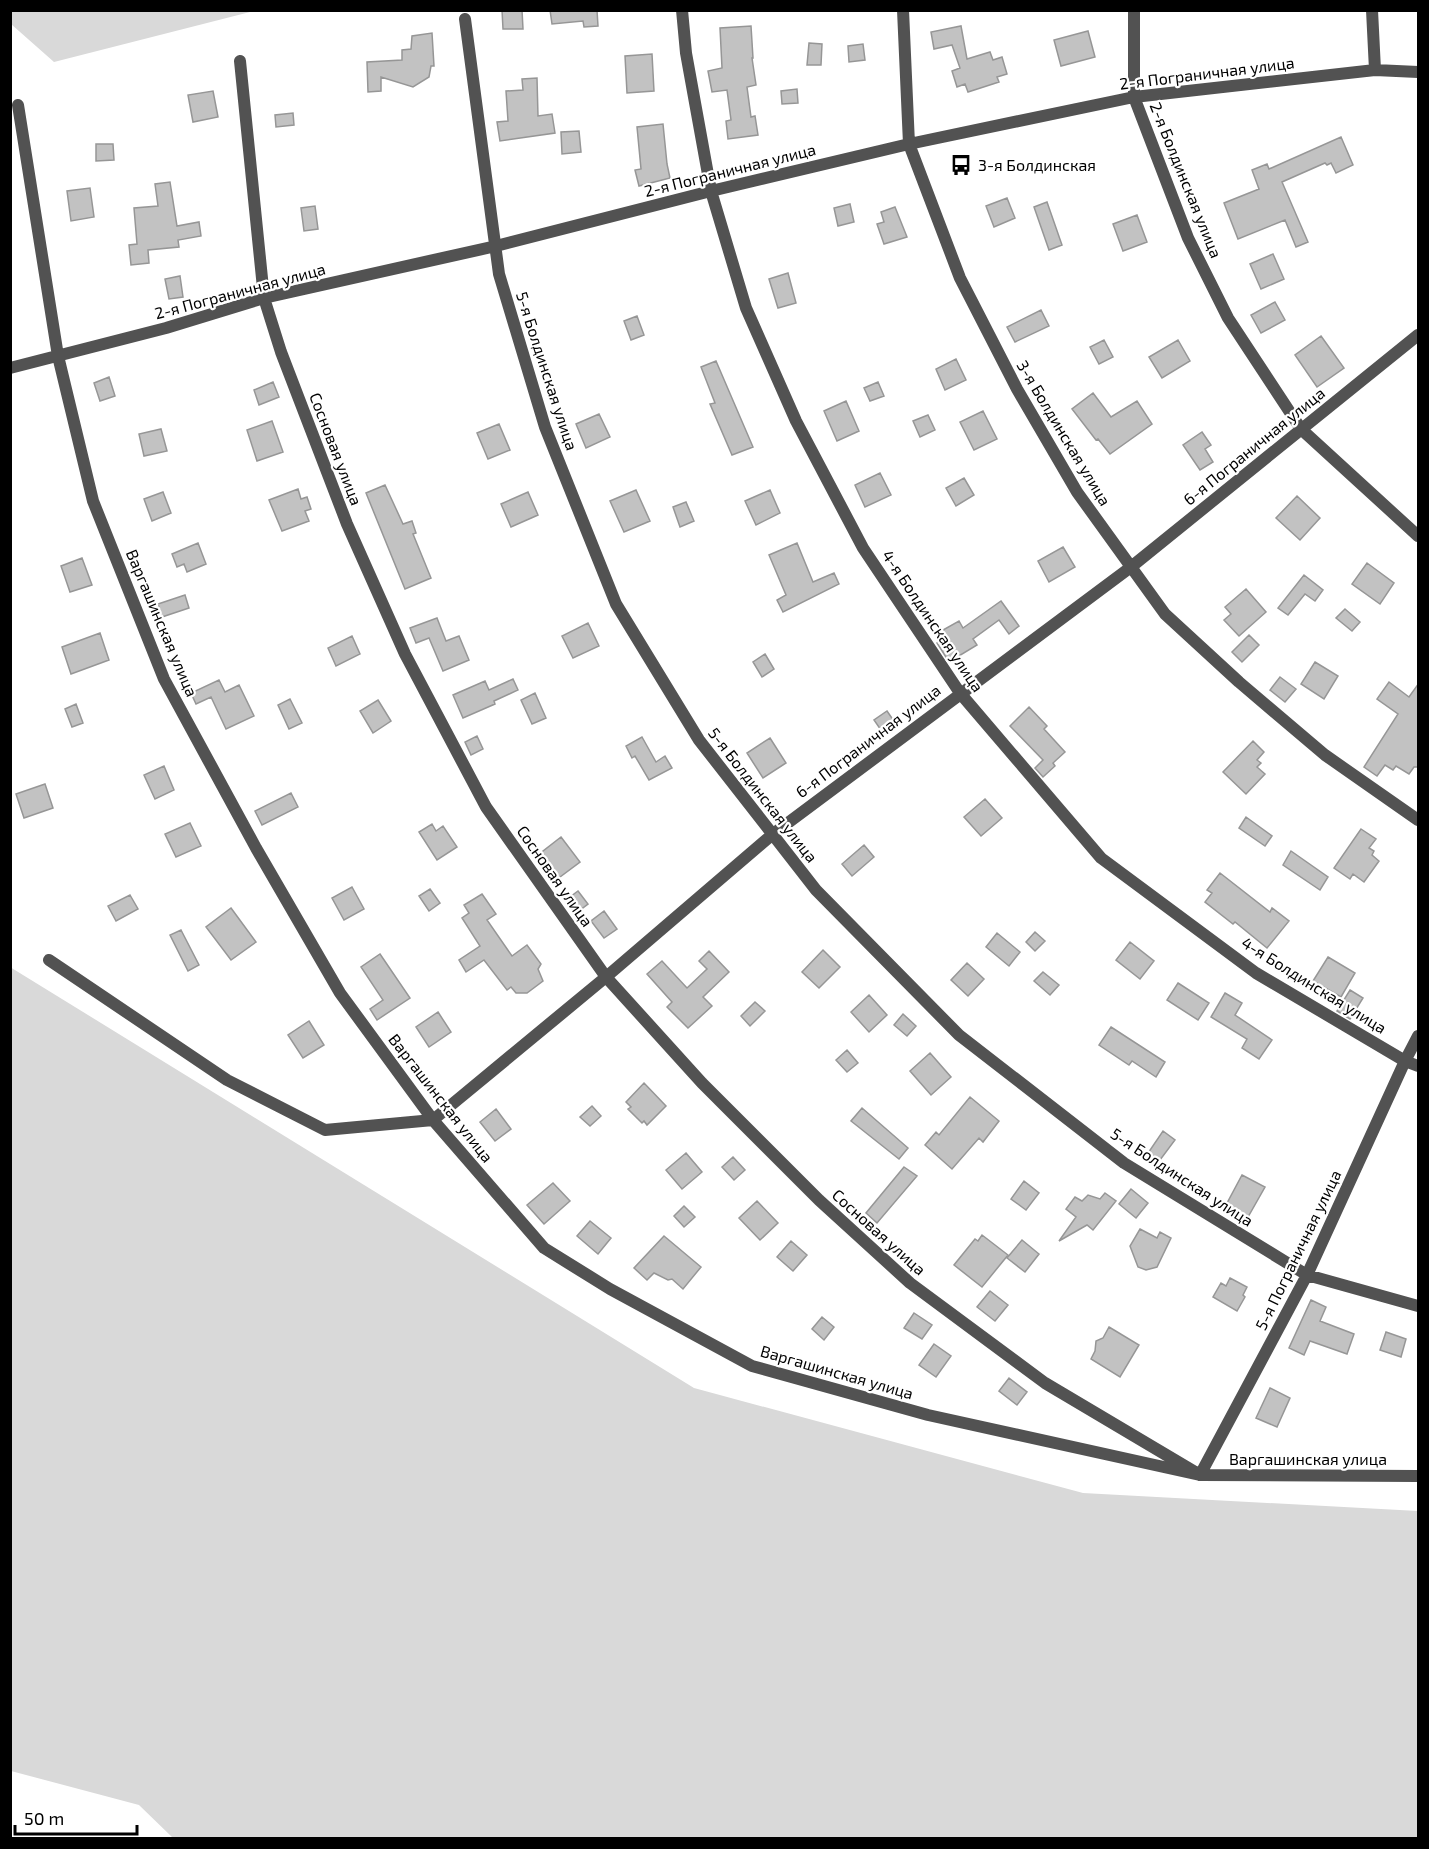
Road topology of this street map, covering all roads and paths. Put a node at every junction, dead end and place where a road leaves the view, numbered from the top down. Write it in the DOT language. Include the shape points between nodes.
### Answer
graph roads {
  1 [pos="682,10"];
  2 [pos="903,10"];
  3 [pos="1134,10"];
  4 [pos="1372,10"];
  5 [pos="465,19"];
  6 [pos="240,61"];
  7 [pos="1375,70"];
  8 [pos="1419,72"];
  9 [pos="1134,97"];
  10 [pos="18,105"];
  11 [pos="909,144"];
  12 [pos="711,191"];
  13 [pos="496,246"];
  14 [pos="264,298"];
  15 [pos="1419,335"];
  16 [pos="58,356"];
  17 [pos="10,368"];
  18 [pos="1301,429"];
  19 [pos="1419,536"];
  20 [pos="1131,567"];
  21 [pos="960,693"];
  22 [pos="1419,820"];
  23 [pos="772,834"];
  24 [pos="49,960"];
  25 [pos="606,977"];
  26 [pos="1419,1036"];
  27 [pos="1405,1061"];
  28 [pos="1419,1066"];
  29 [pos="433,1120"];
  30 [pos="1307,1275"];
  31 [pos="1419,1306"];
  32 [pos="1200,1475"];
  33 [pos="1419,1476"];
  1 -- 12 [label="street, 4-я Болдинская улица"];
  2 -- 11 [label="street, 3-я Болдинская улица"];
  3 -- 9 [label="street, 2-я Болдинская улица"];
  4 -- 7 [label="street"];
  5 -- 13 [label="street, 5-я Болдинская улица"];
  6 -- 14 [label="street, Сосновая улица"];
  7 -- 8 [label="street, 2-я Пограничная улица"];
  7 -- 9 [label="street, 2-я Пограничная улица"];
  9 -- 11 [label="street, 2-я Пограничная улица"];
  9 -- 18 [label="street, 2-я Болдинская улица" via="1188,238 1228,318"];
  10 -- 16 [label="street, Варгашинская улица"];
  11 -- 12 [label="street, 2-я Пограничная улица"];
  11 -- 20 [label="street, 3-я Болдинская улица" via="960,278 1017,390 1077,492"];
  12 -- 13 [label="street, 2-я Пограничная улица"];
  12 -- 21 [label="street, 4-я Болдинская улица" via="746,308 796,422 863,548"];
  13 -- 14 [label="street, 2-я Пограничная улица"];
  13 -- 23 [label="street, 5-я Болдинская улица" via="499,274 545,427 616,604 699,740"];
  14 -- 16 [label="street, 2-я Пограничная улица"];
  14 -- 25 [label="street, Сосновая улица" via="347,524 405,654 486,807"];
  15 -- 18 [label="street, 6-я Пограничная улица"];
  16 -- 17 [label="street, 2-я Пограничная улица"];
  16 -- 29 [label="street, Варгашинская улица" via="93,501 164,679 340,993"];
  18 -- 19 [label="street, 2-я Болдинская улица"];
  18 -- 20 [label="street, 6-я Пограничная улица"];
  20 -- 21 [label="street, 6-я Пограничная улица"];
  20 -- 22 [label="street, 3-я Болдинская улица" via="1165,614 1239,682 1325,755"];
  21 -- 23 [label="street, 6-я Пограничная улица"];
  21 -- 27 [label="street, 4-я Болдинская улица" via="1101,858 1256,973"];
  23 -- 25 [label="street, 6-я Пограничная улица"];
  23 -- 30 [label="street, 5-я Болдинская улица" via="816,890 959,1035 1124,1163"];
  24 -- 29 [label="street" via="227,1080 325,1130"];
  25 -- 29 [label="street, 6-я Пограничная улица"];
  25 -- 32 [label="street, Сосновая улица" via="710,1091 819,1200 910,1283 1045,1383"];
  26 -- 27 [label="street, 5-я Пограничная улица"];
  27 -- 28 [label="street, 4-я Болдинская улица"];
  27 -- 30 [label="street, 5-я Пограничная улица"];
  29 -- 32 [label="street, Варгашинская улица" via="544,1248 752,1366 928,1415"];
  30 -- 31 [label="street, 5-я Болдинская улица"];
  30 -- 32 [label="street, 5-я Пограничная улица"];
  32 -- 33 [label="street, Варгашинская улица"];
}
